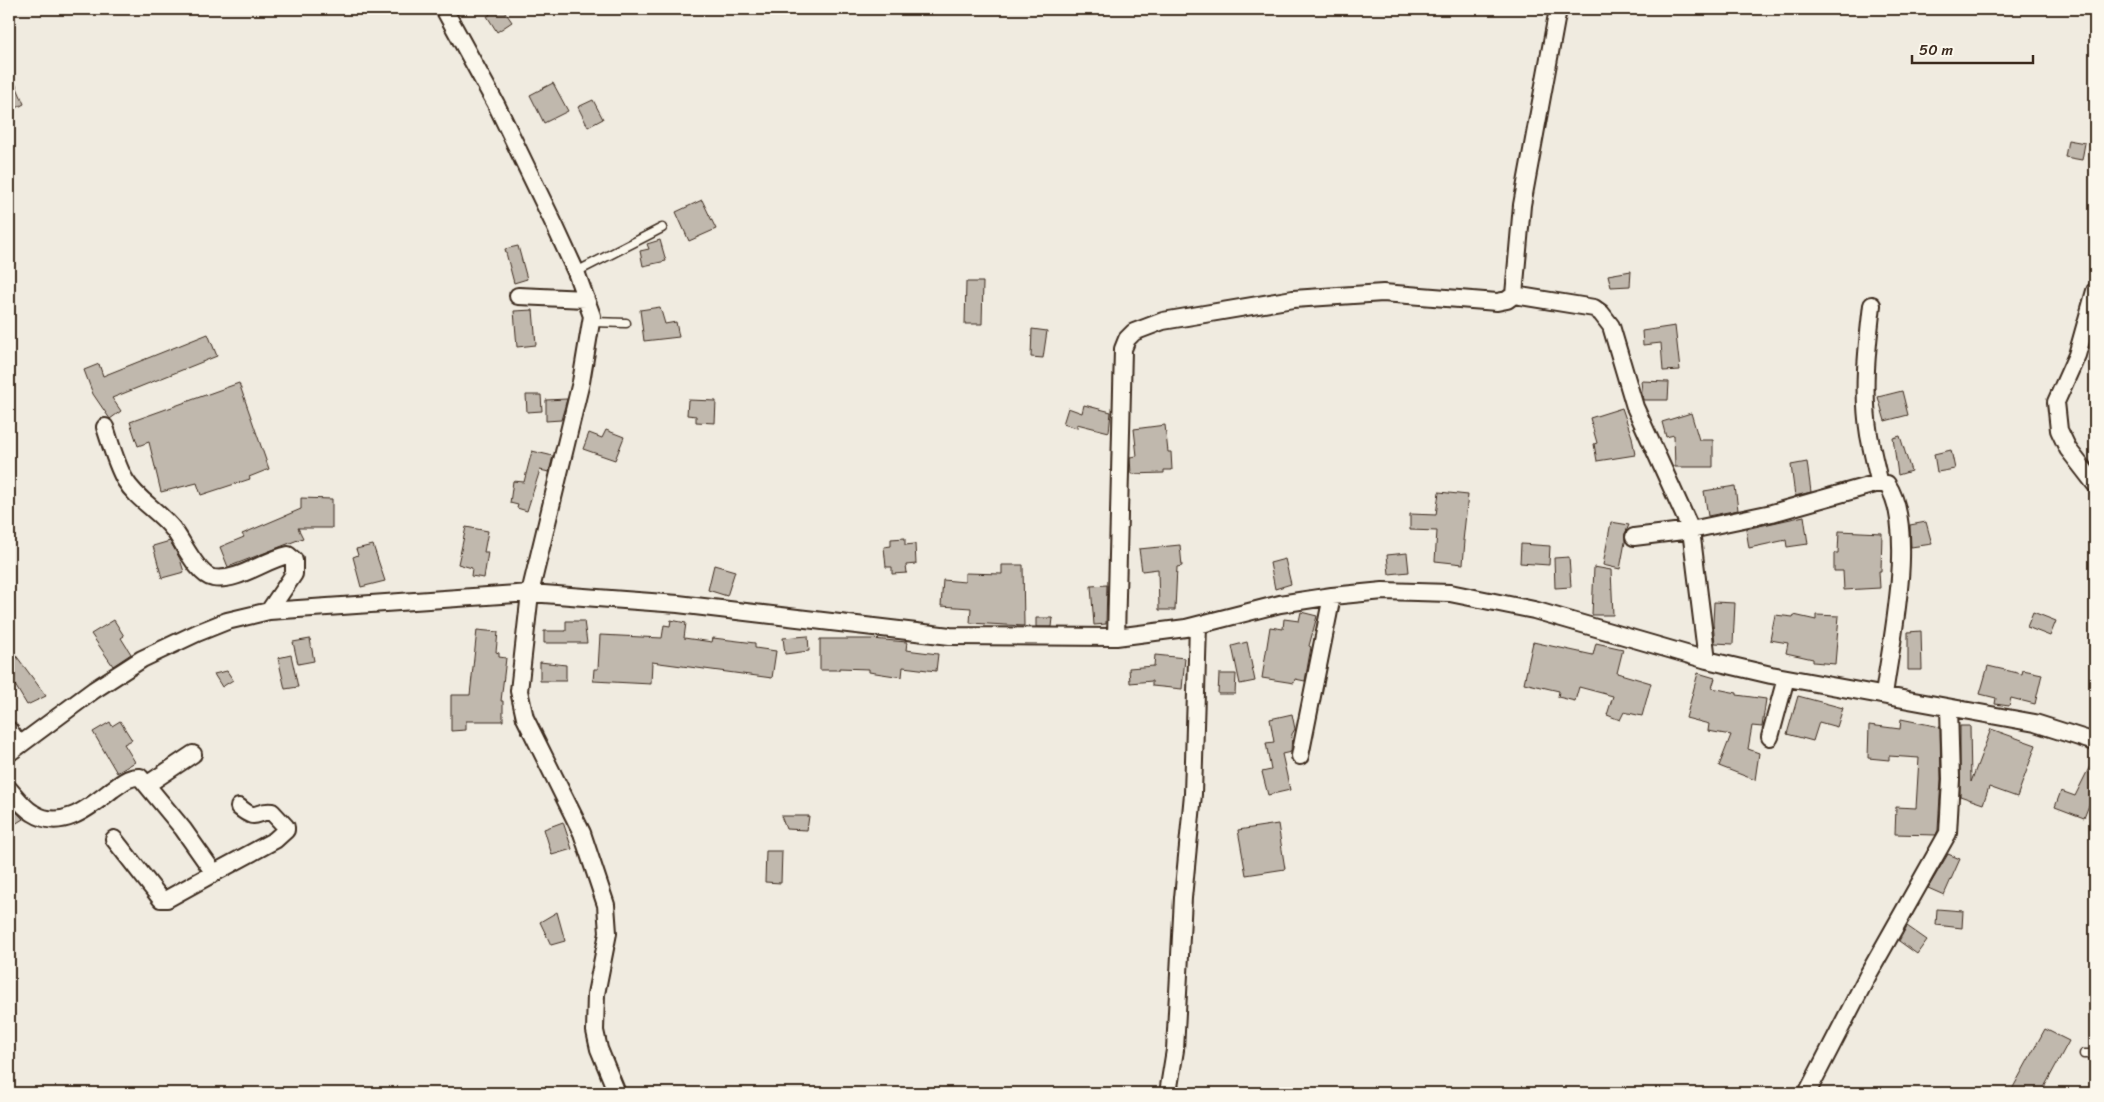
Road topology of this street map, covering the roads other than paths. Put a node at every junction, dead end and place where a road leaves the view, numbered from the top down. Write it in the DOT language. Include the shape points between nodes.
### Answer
graph roads {
  1 [pos="444,9"];
  2 [pos="1558,9"];
  3 [pos="662,228"];
  4 [pos="576,272"];
  5 [pos="2095,291"];
  6 [pos="1514,295"];
  7 [pos="518,296"];
  8 [pos="586,299"];
  9 [pos="1872,305"];
  10 [pos="592,322"];
  11 [pos="626,323"];
  12 [pos="105,427"];
  13 [pos="1880,484"];
  14 [pos="2095,484"];
  15 [pos="1691,530"];
  16 [pos="1634,537"];
  17 [pos="530,593"];
  18 [pos="1332,596"];
  19 [pos="269,611"];
  20 [pos="1198,625"];
  21 [pos="1116,637"];
  22 [pos="1707,660"];
  23 [pos="1786,678"];
  24 [pos="1884,695"];
  25 [pos="1950,708"];
  26 [pos="9,730"];
  27 [pos="1770,737"];
  28 [pos="2095,742"];
  29 [pos="14,749"];
  30 [pos="193,754"];
  31 [pos="1300,756"];
  32 [pos="148,784"];
  33 [pos="9,788"];
  34 [pos="239,807"];
  35 [pos="114,839"];
  36 [pos="214,873"];
  37 [pos="2084,1054"];
  38 [pos="2095,1054"];
  39 [pos="617,1093"];
  40 [pos="1168,1093"];
  41 [pos="1807,1093"];
  1 -- 4 [label="street" via="496,104"];
  2 -- 6 [label="street" via="1522,205"];
  3 -- 4 [label="lane"];
  4 -- 8 [label="street"];
  5 -- 14 [label="street" via="2077,355 2056,402 2059,430 2068,449"];
  6 -- 15 [label="street" via="1594,308 1606,318 1615,335 1635,407"];
  6 -- 21 [label="street" via="1497,302 1382,293 1293,299 1179,317 1151,324 1130,335 1123,349"];
  7 -- 8 [label="street"];
  8 -- 10 [label="street"];
  9 -- 13 [label="street" via="1866,356 1866,399 1869,435"];
  10 -- 11 [label="lane"];
  10 -- 17 [label="street" via="581,382"];
  12 -- 19 [label="street" via="126,481 138,497 173,528 209,578 234,576 288,555 294,560 294,574"];
  13 -- 15 [label="street" via="1772,513"];
  13 -- 24 [label="street" via="1887,484 1893,492 1902,531 1902,555"];
  15 -- 16 [label="street"];
  15 -- 22 [label="street"];
  17 -- 19 [label="street"];
  17 -- 21 [label="street" via="678,604 950,636"];
  17 -- 39 [label="street" via="519,676 521,705 575,817 606,905 608,933 596,994 595,1031 599,1050"];
  18 -- 20 [label="street" via="1280,604"];
  18 -- 22 [label="street" via="1383,591 1450,593 1534,610"];
  18 -- 31 [label="street"];
  19 -- 29 [label="street" via="227,622 170,644 94,690"];
  20 -- 21 [label="street"];
  20 -- 40 [label="street" via="1193,794 1183,898 1176,1050"];
  22 -- 23 [label="street"];
  23 -- 24 [label="street"];
  23 -- 27 [label="street"];
  24 -- 25 [label="street"];
  25 -- 28 [label="street" via="2035,723"];
  25 -- 41 [label="street" via="1948,833 1869,973"];
  26 -- 29 [label="street"];
  30 -- 32 [label="street"];
  32 -- 33 [label="street" via="140,776 134,776 84,812 55,820 33,813"];
  32 -- 36 [label="street"];
  34 -- 36 [label="street" via="253,816 272,812 286,830 275,840"];
  35 -- 36 [label="street" via="161,899 168,899"];
  37 -- 38 [label="lane"];
}
